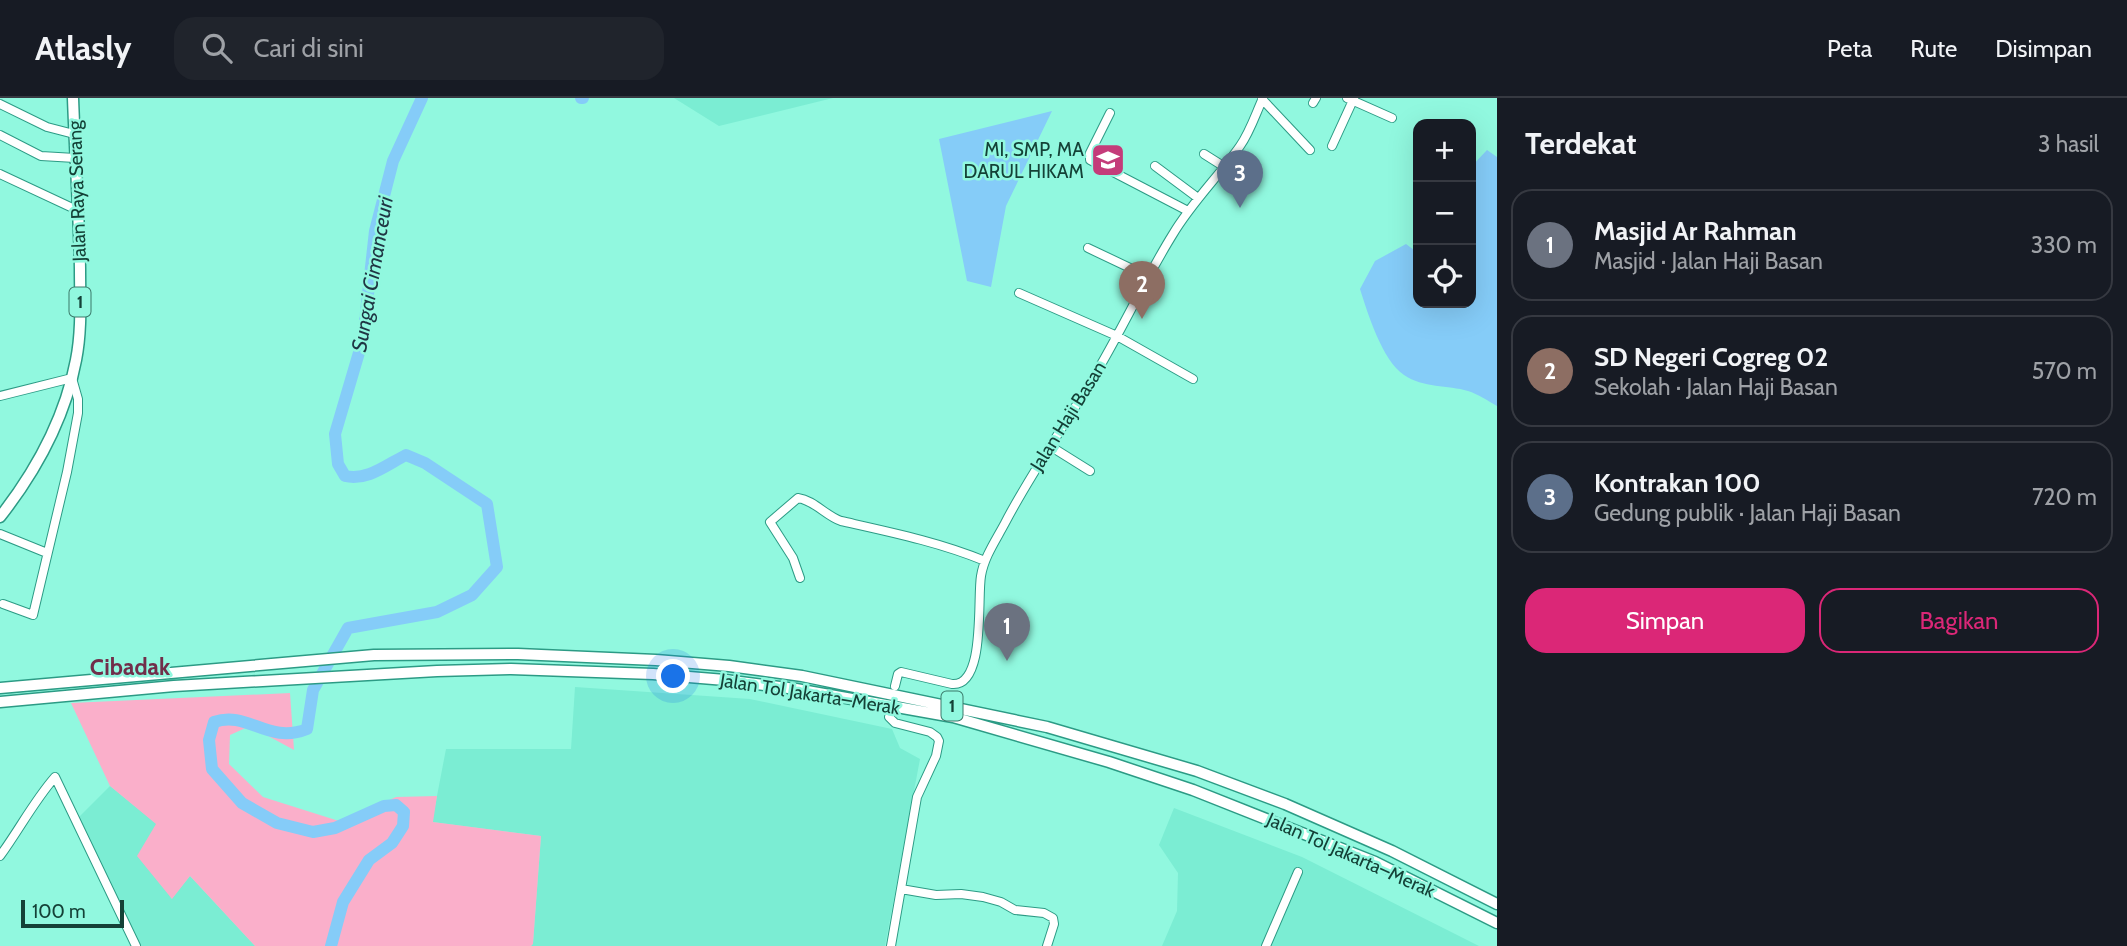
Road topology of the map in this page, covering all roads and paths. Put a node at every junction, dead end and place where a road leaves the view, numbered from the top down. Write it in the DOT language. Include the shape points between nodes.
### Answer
graph roads {
  1 [pos="73,98"];
  2 [pos="1263,99"];
  3 [pos="1351,99"];
  4 [pos="0,104"];
  5 [pos="1110,113"];
  6 [pos="1392,118"];
  7 [pos="74,134"];
  8 [pos="0,135"];
  9 [pos="1332,146"];
  10 [pos="1310,150"];
  11 [pos="1204,154"];
  12 [pos="75,159"];
  13 [pos="1155,166"];
  14 [pos="1223,166"];
  15 [pos="0,174"];
  16 [pos="1198,198"];
  17 [pos="79,211"];
  18 [pos="1188,211"];
  19 [pos="1088,248"];
  20 [pos="1149,278"];
  21 [pos="1019,293"];
  22 [pos="1117,336"];
  23 [pos="72,378"];
  24 [pos="1193,379"];
  25 [pos="0,396"];
  26 [pos="1050,446"];
  27 [pos="1090,471"];
  28 [pos="0,517"];
  29 [pos="0,534"];
  30 [pos="47,553"];
  31 [pos="985,561"];
  32 [pos="800,578"];
  33 [pos="3,604"];
  34 [pos="895,686"];
  35 [pos="0,688"];
  36 [pos="0,702"];
  37 [pos="891,710"];
  38 [pos="0,856"];
  39 [pos="1298,872"];
  40 [pos="901,889"];
  41 [pos="1497,904"];
  42 [pos="1497,923"];
  43 [pos="136,946"];
  44 [pos="891,946"];
  45 [pos="1047,946"];
  46 [pos="1266,946"];
  1 -- 7 [label="highway, Jalan Raya Serang / 1"];
  2 -- 10 [label="street"];
  2 -- 14 [label="street, Jalan Haji Basan" via="1241,145"];
  3 -- 6 [label="street"];
  3 -- 9 [label="street"];
  4 -- 7 [label="street" via="47,127"];
  5 -- 18 [label="street" via="1090,160"];
  7 -- 12 [label="highway, Jalan Raya Serang / 1"];
  8 -- 12 [label="street" via="41,156"];
  11 -- 14 [label="street"];
  12 -- 17 [label="highway, Jalan Raya Serang / 1"];
  13 -- 16 [label="street"];
  14 -- 16 [label="street, Jalan Haji Basan"];
  15 -- 17 [label="street"];
  16 -- 18 [label="street, Jalan Haji Basan"];
  17 -- 23 [label="highway, Jalan Raya Serang / 1" via="80,329"];
  18 -- 20 [label="street, Jalan Haji Basan"];
  19 -- 20 [label="street"];
  20 -- 22 [label="street, Jalan Haji Basan"];
  21 -- 22 [label="street"];
  22 -- 24 [label="street"];
  22 -- 26 [label="street, Jalan Haji Basan"];
  23 -- 25 [label="street"];
  23 -- 28 [label="highway, Jalan Raya Serang / 1" via="43,453"];
  23 -- 30 [label="street" via="78,413"];
  26 -- 27 [label="street"];
  26 -- 31 [label="street, Jalan Haji Basan"];
  29 -- 30 [label="street"];
  30 -- 33 [label="street" via="33,615"];
  31 -- 32 [label="street" via="903,534 841,521 798,498 770,522"];
  31 -- 34 [label="street, Jalan Haji Basan" via="979,631 967,680 958,685 901,673"];
  35 -- 41 [label="highway, Jalan Tol Jakarta–Merak / 1" via="374,655 518,654 692,663 802,676 1046,727 1197,771 1392,851"];
  36 -- 42 [label="highway, Jalan Tol Jakarta–Merak / 1" via="174,686 511,669 653,674 796,689 953,717 1193,790 1375,862"];
  37 -- 40 [label="street" via="895,723 930,732 939,741 918,797"];
  38 -- 43 [label="street" via="55,777"];
  39 -- 46 [label="street"];
  40 -- 44 [label="street"];
  40 -- 45 [label="street" via="983,897 1015,911 1044,913 1054,924"];
}
